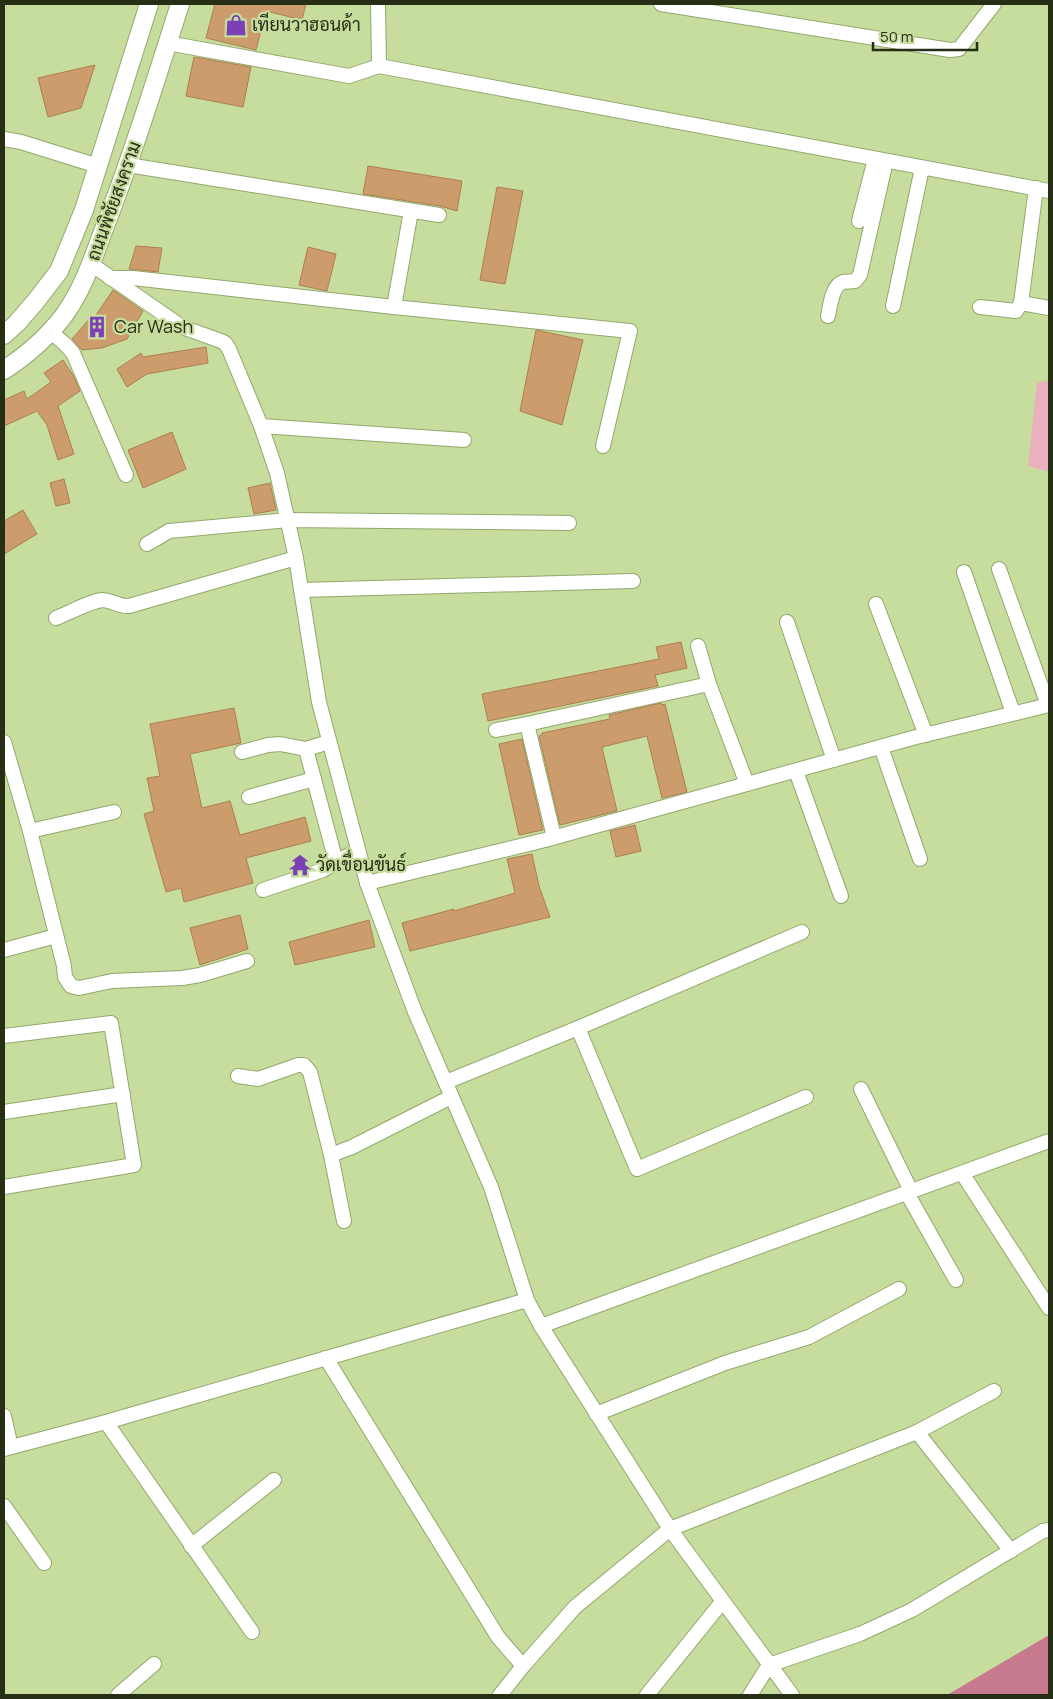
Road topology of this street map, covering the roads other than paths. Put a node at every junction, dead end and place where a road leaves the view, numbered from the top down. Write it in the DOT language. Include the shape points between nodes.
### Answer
graph roads {
  1 [pos="149,4"];
  2 [pos="180,4"];
  3 [pos="378,4"];
  4 [pos="661,4"];
  5 [pos="994,4"];
  6 [pos="168,43"];
  7 [pos="380,66"];
  8 [pos="4,139"];
  9 [pos="880,160"];
  10 [pos="128,165"];
  11 [pos="98,166"];
  12 [pos="922,168"];
  13 [pos="1043,189"];
  14 [pos="411,211"];
  15 [pos="439,215"];
  16 [pos="859,221"];
  17 [pos="91,264"];
  18 [pos="110,278"];
  19 [pos="1021,303"];
  20 [pos="893,306"];
  21 [pos="980,307"];
  22 [pos="394,308"];
  23 [pos="1049,308"];
  24 [pos="828,316"];
  25 [pos="50,332"];
  26 [pos="4,335"];
  27 [pos="4,370"];
  28 [pos="261,426"];
  29 [pos="464,440"];
  30 [pos="603,446"];
  31 [pos="126,475"];
  32 [pos="288,520"];
  33 [pos="569,523"];
  34 [pos="147,544"];
  35 [pos="296,558"];
  36 [pos="999,569"];
  37 [pos="964,572"];
  38 [pos="632,581"];
  39 [pos="301,590"];
  40 [pos="876,604"];
  41 [pos="56,618"];
  42 [pos="786,622"];
  43 [pos="698,646"];
  44 [pos="709,684"];
  45 [pos="1048,705"];
  46 [pos="1013,714"];
  47 [pos="527,724"];
  48 [pos="496,730"];
  49 [pos="926,735"];
  50 [pos="4,742"];
  51 [pos="329,742"];
  52 [pos="881,747"];
  53 [pos="306,749"];
  54 [pos="242,752"];
  55 [pos="834,760"];
  56 [pos="796,771"];
  57 [pos="314,779"];
  58 [pos="747,784"];
  59 [pos="249,797"];
  60 [pos="114,812"];
  61 [pos="30,831"];
  62 [pos="554,838"];
  63 [pos="358,852"];
  64 [pos="920,859"];
  65 [pos="336,862"];
  66 [pos="366,883"];
  67 [pos="264,890"];
  68 [pos="841,896"];
  69 [pos="802,932"];
  70 [pos="56,936"];
  71 [pos="4,950"];
  72 [pos="247,961"];
  73 [pos="578,1028"];
  74 [pos="4,1036"];
  75 [pos="238,1076"];
  76 [pos="446,1082"];
  77 [pos="861,1089"];
  78 [pos="123,1094"];
  79 [pos="806,1096"];
  80 [pos="451,1097"];
  81 [pos="4,1112"];
  82 [pos="1049,1141"];
  83 [pos="331,1156"];
  84 [pos="962,1173"];
  85 [pos="4,1187"];
  86 [pos="909,1192"];
  87 [pos="344,1221"];
  88 [pos="956,1280"];
  89 [pos="899,1290"];
  90 [pos="527,1300"];
  91 [pos="1049,1308"];
  92 [pos="541,1326"];
  93 [pos="326,1358"];
  94 [pos="994,1391"];
  95 [pos="596,1414"];
  96 [pos="4,1416"];
  97 [pos="106,1422"];
  98 [pos="917,1432"];
  99 [pos="8,1448"];
  100 [pos="274,1480"];
  101 [pos="4,1506"];
  102 [pos="670,1529"];
  103 [pos="1049,1530"];
  104 [pos="191,1546"];
  105 [pos="1011,1551"];
  106 [pos="44,1563"];
  107 [pos="722,1602"];
  108 [pos="252,1632"];
  109 [pos="154,1664"];
  110 [pos="769,1665"];
  111 [pos="523,1666"];
  112 [pos="118,1695"];
  113 [pos="500,1695"];
  114 [pos="647,1695"];
  115 [pos="750,1695"];
  116 [pos="792,1695"];
  1 -- 11 [label="main road, ถนนพิชัยสงคราม"];
  2 -- 6 [label="main road, ถนนพิชัยสงคราม"];
  3 -- 7 [label="street"];
  4 -- 5 [label="street" via="950,50 959,48"];
  6 -- 7 [label="street" via="349,76"];
  6 -- 10 [label="main road, ถนนพิชัยสงคราม"];
  7 -- 9 [label="street"];
  8 -- 11 [label="street"];
  9 -- 12 [label="street"];
  9 -- 16 [label="street"];
  9 -- 24 [label="street" via="860,275 855,281 837,285"];
  10 -- 14 [label="street"];
  10 -- 17 [label="main road, ถนนพิชัยสงคราม"];
  11 -- 26 [label="main road, ถนนพิชัยสงคราม" via="59,271"];
  12 -- 13 [label="street"];
  12 -- 20 [label="street"];
  13 -- 19 [label="street"];
  14 -- 15 [label="street"];
  14 -- 22 [label="street"];
  17 -- 18 [label="street"];
  17 -- 25 [label="main road, ถนนพิชัยสงคราม" via="66,314"];
  18 -- 22 [label="street"];
  18 -- 28 [label="street" via="182,327 225,343"];
  19 -- 21 [label="street" via="1016,311"];
  19 -- 23 [label="street"];
  22 -- 30 [label="street" via="630,331"];
  25 -- 27 [label="main road, ถนนพิชัยสงคราม" via="24,357"];
  25 -- 31 [label="street" via="73,353"];
  28 -- 29 [label="street"];
  28 -- 32 [label="street"];
  32 -- 33 [label="street"];
  32 -- 34 [label="street" via="169,531"];
  32 -- 35 [label="street"];
  35 -- 39 [label="street"];
  35 -- 41 [label="street" via="129,606 97,601"];
  36 -- 45 [label="street"];
  37 -- 46 [label="street"];
  38 -- 39 [label="street"];
  39 -- 51 [label="street" via="319,702"];
  40 -- 49 [label="street"];
  42 -- 55 [label="street"];
  43 -- 44 [label="street"];
  44 -- 47 [label="street"];
  44 -- 58 [label="street"];
  45 -- 46 [label="street"];
  46 -- 49 [label="street"];
  47 -- 48 [label="street"];
  47 -- 62 [label="street"];
  49 -- 52 [label="street"];
  50 -- 61 [label="street"];
  51 -- 53 [label="street"];
  51 -- 63 [label="street"];
  52 -- 55 [label="street"];
  52 -- 64 [label="street"];
  53 -- 54 [label="street" via="274,745"];
  53 -- 57 [label="street"];
  55 -- 56 [label="street"];
  56 -- 58 [label="street"];
  56 -- 68 [label="street"];
  57 -- 59 [label="street"];
  57 -- 65 [label="street"];
  58 -- 62 [label="street"];
  60 -- 61 [label="street"];
  61 -- 70 [label="street"];
  62 -- 66 [label="street"];
  63 -- 65 [label="street"];
  63 -- 66 [label="street"];
  65 -- 67 [label="street" via="323,870"];
  66 -- 76 [label="street" via="415,1012"];
  69 -- 73 [label="street"];
  70 -- 71 [label="street"];
  70 -- 72 [label="street" via="65,977 71,986 79,988 112,981 182,978"];
  73 -- 76 [label="street"];
  73 -- 79 [label="street" via="637,1169"];
  74 -- 78 [label="street" via="112,1023"];
  75 -- 83 [label="street" via="258,1079 304,1065 310,1072"];
  76 -- 80 [label="street"];
  77 -- 86 [label="street"];
  78 -- 81 [label="street"];
  78 -- 85 [label="street" via="134,1165"];
  80 -- 83 [label="street"];
  80 -- 90 [label="street" via="491,1187"];
  82 -- 84 [label="street"];
  83 -- 87 [label="street"];
  84 -- 86 [label="street"];
  84 -- 91 [label="street"];
  86 -- 88 [label="street"];
  86 -- 92 [label="street"];
  89 -- 95 [label="street" via="809,1337 725,1363"];
  90 -- 92 [label="street"];
  90 -- 93 [label="street"];
  92 -- 95 [label="street"];
  93 -- 97 [label="street"];
  93 -- 111 [label="street" via="498,1636"];
  94 -- 98 [label="street"];
  95 -- 102 [label="street"];
  96 -- 99 [label="street"];
  97 -- 99 [label="street"];
  97 -- 104 [label="street"];
  98 -- 102 [label="street"];
  98 -- 105 [label="street"];
  100 -- 104 [label="street"];
  101 -- 106 [label="street"];
  102 -- 107 [label="street"];
  102 -- 111 [label="street" via="575,1607"];
  103 -- 105 [label="street"];
  104 -- 108 [label="street"];
  105 -- 110 [label="street" via="912,1610 860,1634"];
  107 -- 110 [label="street"];
  107 -- 114 [label="street"];
  109 -- 112 [label="street"];
  110 -- 115 [label="street"];
  110 -- 116 [label="street"];
  111 -- 113 [label="street"];
}
